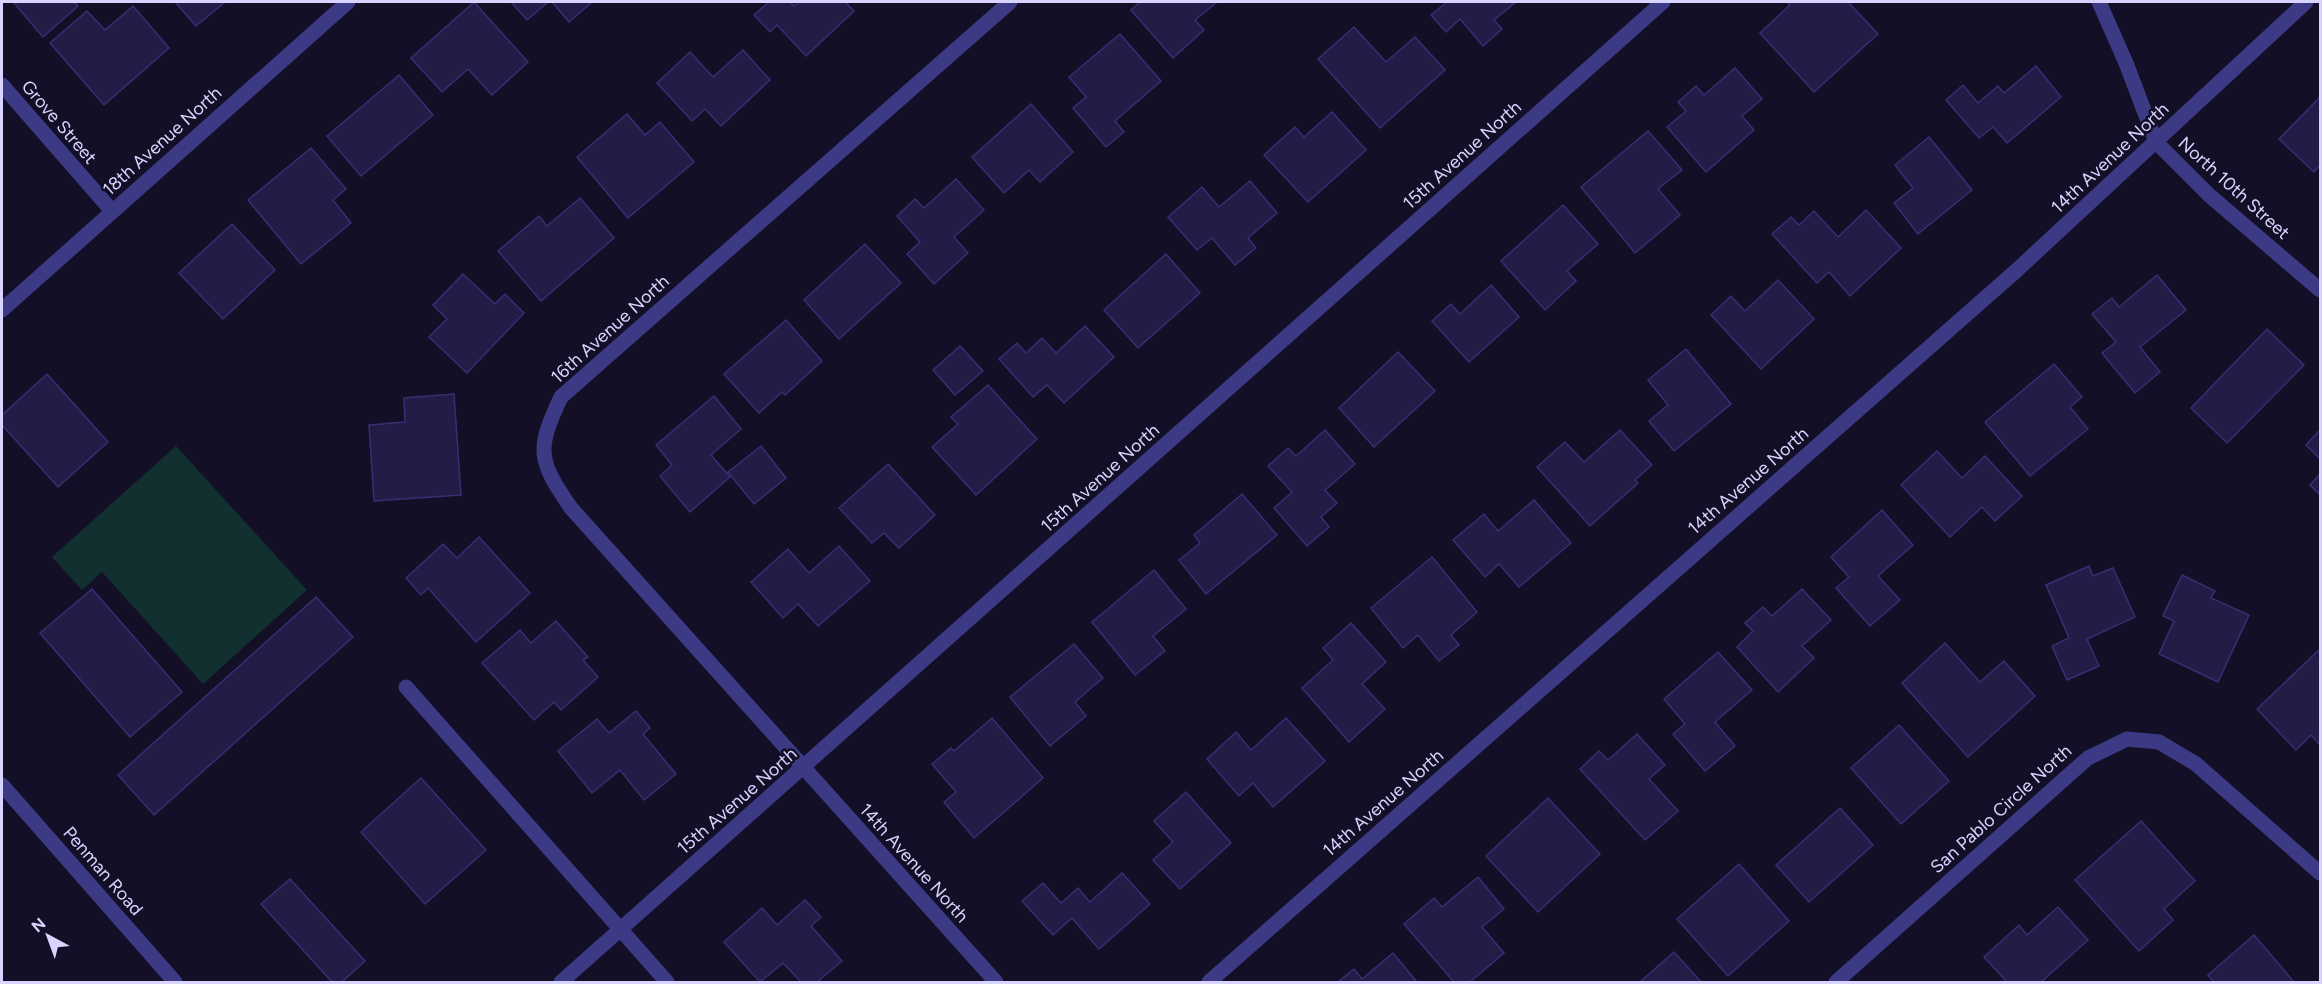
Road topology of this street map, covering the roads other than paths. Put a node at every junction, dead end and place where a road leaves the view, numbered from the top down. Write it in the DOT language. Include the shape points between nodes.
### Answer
graph roads {
  1 [pos="348,2"];
  2 [pos="1010,2"];
  3 [pos="1663,2"];
  4 [pos="2099,2"];
  5 [pos="2306,2"];
  6 [pos="2,86"];
  7 [pos="2156,142"];
  8 [pos="112,211"];
  9 [pos="2320,290"];
  10 [pos="2,310"];
  11 [pos="406,687"];
  12 [pos="803,769"];
  13 [pos="2,785"];
  14 [pos="2320,873"];
  15 [pos="620,930"];
  16 [pos="175,982"];
  17 [pos="561,982"];
  18 [pos="667,982"];
  19 [pos="996,982"];
  20 [pos="1209,982"];
  21 [pos="1836,982"];
  1 -- 8 [label="street, 18th Avenue North"];
  2 -- 12 [label="street, 16th Avenue North" via="578,381 561,397 547,427 543,452 552,480 571,508"];
  3 -- 12 [label="street, 15th Avenue North"];
  4 -- 7 [label="street, North 10th Street"];
  5 -- 7 [label="street, 14th Avenue North"];
  6 -- 8 [label="street, Grove Street"];
  7 -- 9 [label="street, North 10th Street" via="2208,195"];
  7 -- 20 [label="street, 14th Avenue North" via="2018,270"];
  8 -- 10 [label="street, 18th Avenue North"];
  11 -- 15 [label="street"];
  12 -- 15 [label="street, 15th Avenue North"];
  12 -- 19 [label="street, 14th Avenue North"];
  13 -- 16 [label="street, Penman Road"];
  14 -- 21 [label="street, San Pablo Circle North" via="2196,764 2159,742 2127,739 2088,758"];
  15 -- 17 [label="street, 15th Avenue North"];
  15 -- 18 [label="street"];
}
